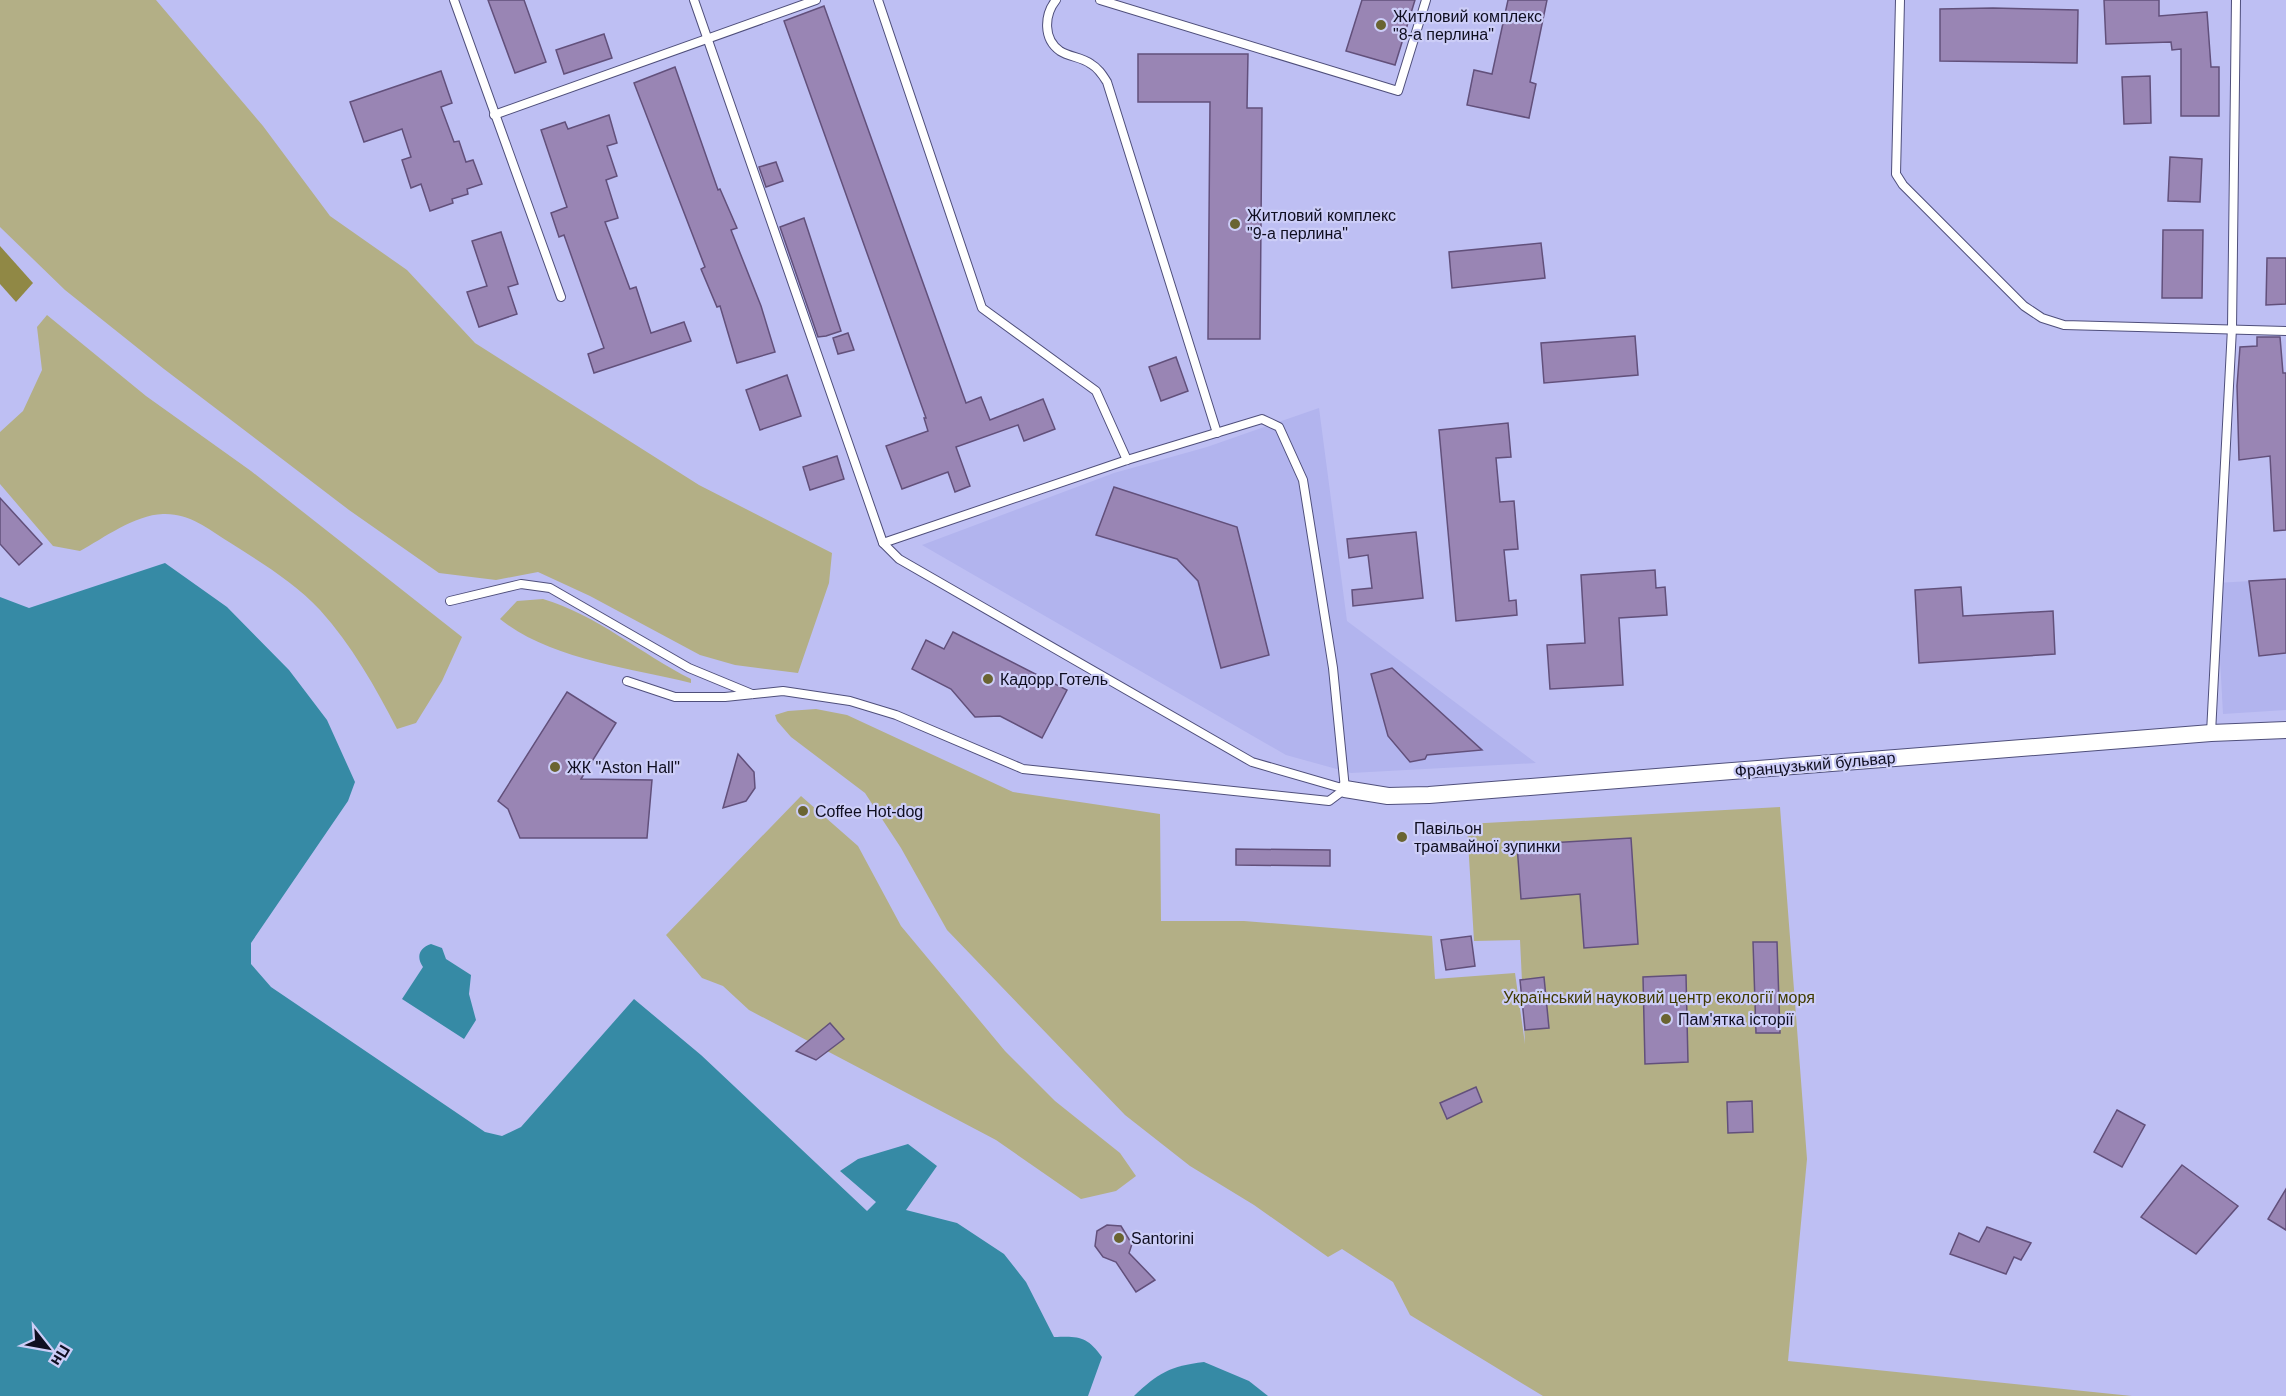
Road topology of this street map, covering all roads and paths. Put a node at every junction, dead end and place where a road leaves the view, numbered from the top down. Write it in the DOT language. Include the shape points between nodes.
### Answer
graph roads {
  1 [pos="454,0"];
  2 [pos="694,0"];
  3 [pos="816,0"];
  4 [pos="878,0"];
  5 [pos="1056,0"];
  6 [pos="1100,0"];
  7 [pos="1426,0"];
  8 [pos="1900,0"];
  9 [pos="2236,0"];
  10 [pos="708,38"];
  11 [pos="494,115"];
  12 [pos="561,297"];
  13 [pos="2232,328"];
  14 [pos="2286,331"];
  15 [pos="1217,433"];
  16 [pos="1127,460"];
  17 [pos="883,543"];
  18 [pos="450,601"];
  19 [pos="627,681"];
  20 [pos="753,694"];
  21 [pos="2286,730"];
  22 [pos="2211,733"];
  23 [pos="1345,789"];
  1 -- 11 [label="lane"];
  2 -- 10 [label="lane"];
  3 -- 10 [label="lane"];
  4 -- 16 [label="lane" via="981,308 1096,391"];
  5 -- 15 [label="lane" via="1047,16 1051,42 1061,51 1090,63 1107,81"];
  6 -- 7 [label="lane" via="1398,91"];
  8 -- 13 [label="lane" via="1896,174 2024,306 2042,318 2064,325"];
  9 -- 13 [label="lane"];
  10 -- 11 [label="lane"];
  10 -- 17 [label="lane"];
  11 -- 12 [label="lane"];
  13 -- 14 [label="lane"];
  13 -- 22 [label="lane"];
  15 -- 16 [label="lane"];
  15 -- 23 [label="lane" via="1262,419 1279,428 1303,480 1333,668"];
  16 -- 17 [label="lane"];
  17 -- 23 [label="lane" via="899,559 1252,762"];
  18 -- 20 [label="lane" via="521,584 549,588 689,668"];
  19 -- 20 [label="lane" via="675,697"];
  20 -- 23 [label="lane" via="783,691 850,701 896,715 1023,769 1329,801"];
  21 -- 22 [label="street, Французький бульвар"];
  22 -- 23 [label="street, Французький бульвар" via="1429,795 1388,796"];
}
